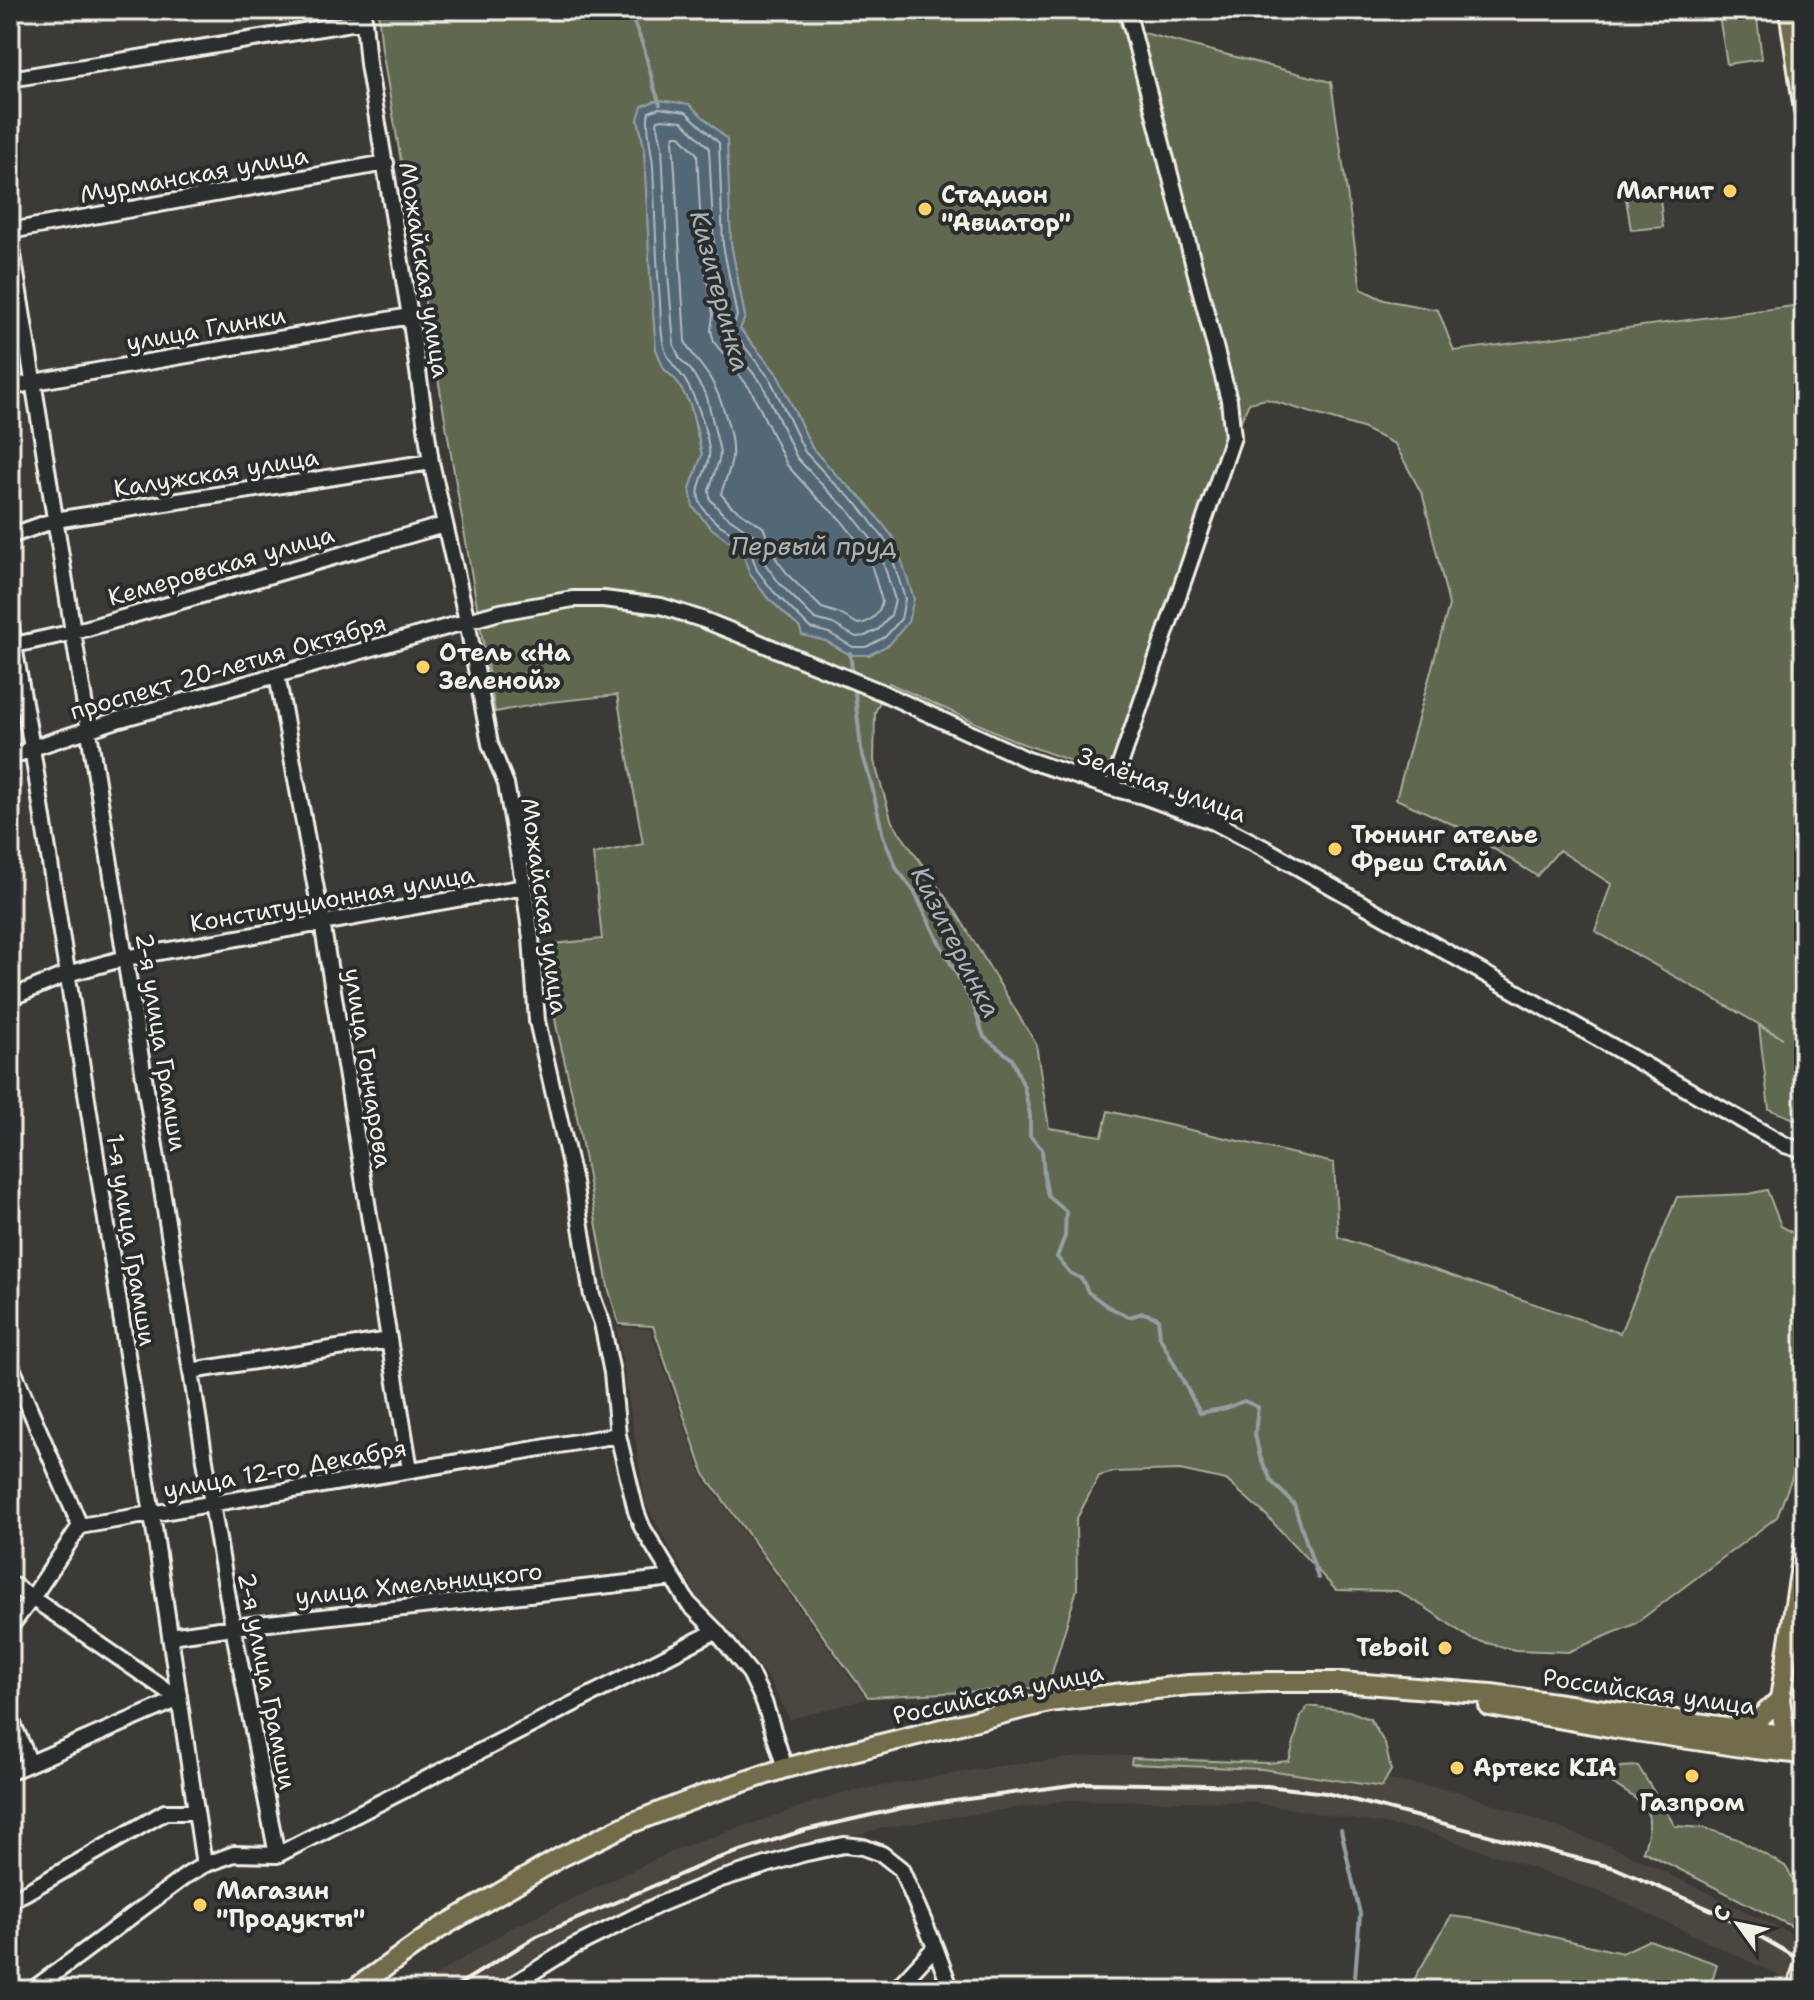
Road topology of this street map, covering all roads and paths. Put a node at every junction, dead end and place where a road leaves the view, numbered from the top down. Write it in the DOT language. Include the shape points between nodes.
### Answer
graph roads {
  1 [pos="1127,10"];
  2 [pos="1789,10"];
  3 [pos="364,16"];
  4 [pos="10,79"];
  5 [pos="1804,110"];
  6 [pos="386,163"];
  7 [pos="10,233"];
  8 [pos="410,316"];
  9 [pos="34,382"];
  10 [pos="10,388"];
  11 [pos="431,462"];
  12 [pos="55,520"];
  13 [pos="444,525"];
  14 [pos="10,536"];
  15 [pos="463,622"];
  16 [pos="10,623"];
  17 [pos="74,632"];
  18 [pos="12,646"];
  19 [pos="277,675"];
  20 [pos="89,729"];
  21 [pos="32,748"];
  22 [pos="10,758"];
  23 [pos="1112,788"];
  24 [pos="524,887"];
  25 [pos="322,922"];
  26 [pos="125,958"];
  27 [pos="67,974"];
  28 [pos="10,998"];
  29 [pos="1804,1151"];
  30 [pos="389,1340"];
  31 [pos="10,1363"];
  32 [pos="191,1371"];
  33 [pos="618,1435"];
  34 [pos="410,1470"];
  35 [pos="212,1504"];
  36 [pos="152,1514"];
  37 [pos="80,1526"];
  38 [pos="1804,1547"];
  39 [pos="673,1578"];
  40 [pos="10,1583"];
  41 [pos="32,1598"];
  42 [pos="10,1627"];
  43 [pos="233,1627"];
  44 [pos="716,1631"];
  45 [pos="170,1636"];
  46 [pos="179,1699"];
  47 [pos="1780,1699"];
  48 [pos="10,1717"];
  49 [pos="1734,1728"];
  50 [pos="1804,1728"];
  51 [pos="1798,1745"];
  52 [pos="30,1763"];
  53 [pos="785,1768"];
  54 [pos="10,1772"];
  55 [pos="195,1812"];
  56 [pos="277,1855"];
  57 [pos="204,1865"];
  58 [pos="10,1900"];
  59 [pos="935,1947"];
  60 [pos="1804,1967"];
  61 [pos="32,1990"];
  62 [pos="353,1990"];
  63 [pos="373,1990"];
  64 [pos="504,1990"];
  65 [pos="895,1990"];
  66 [pos="951,1990"];
  67 [pos="1796,1990"];
  1 -- 23 [label="street" via="1227,388 1233,437"];
  2 -- 5 [label="main road"];
  3 -- 4 [label="street"];
  3 -- 6 [label="street, Можайская улица"];
  6 -- 7 [label="street, Мурманская улица"];
  6 -- 8 [label="street, Можайская улица"];
  7 -- 9 [label="street, 2-я улица Грамши"];
  8 -- 9 [label="street, улица Глинки"];
  8 -- 11 [label="street, Можайская улица"];
  9 -- 10 [label="street, улица Глинки"];
  9 -- 12 [label="street, 2-я улица Грамши"];
  11 -- 12 [label="street, Калужская улица"];
  11 -- 13 [label="street, Можайская улица"];
  12 -- 14 [label="street, Калужская улица"];
  12 -- 17 [label="street, 2-я улица Грамши"];
  13 -- 15 [label="street, Можайская улица"];
  13 -- 17 [label="street, Кемеровская улица"];
  15 -- 19 [label="street, проспект 20-летия Октября"];
  15 -- 23 [label="street, Зелёная улица" via="573,599 661,606 881,692 1028,760"];
  15 -- 24 [label="street, Можайская улица" via="490,744 506,784"];
  16 -- 18 [label="street, 1-я улица Грамши"];
  17 -- 18 [label="street, Кемеровская улица"];
  17 -- 20 [label="street, 2-я улица Грамши"];
  18 -- 21 [label="street, 1-я улица Грамши"];
  19 -- 20 [label="street, проспект 20-летия Октября"];
  19 -- 25 [label="street, улица Гончарова"];
  20 -- 21 [label="street, проспект 20-летия Октября"];
  20 -- 26 [label="street, 2-я улица Грамши"];
  21 -- 22 [label="street, проспект 20-летия Октября"];
  21 -- 27 [label="street, 1-я улица Грамши"];
  23 -- 29 [label="street, Зелёная улица" via="1214,822 1266,849 1785,1145"];
  24 -- 25 [label="street, Конституционная улица"];
  24 -- 33 [label="street, Можайская улица" via="537,1021 612,1373"];
  25 -- 26 [label="street, Конституционная улица"];
  25 -- 30 [label="street, улица Гончарова"];
  26 -- 27 [label="street, Конституционная улица"];
  26 -- 32 [label="street, 2-я улица Грамши"];
  27 -- 28 [label="street, Конституционная улица"];
  27 -- 36 [label="street, 1-я улица Грамши"];
  30 -- 32 [label="street"];
  30 -- 34 [label="street, улица Гончарова"];
  31 -- 37 [label="street"];
  32 -- 35 [label="street, 2-я улица Грамши"];
  33 -- 34 [label="street, улица 12-го Декабря"];
  33 -- 39 [label="street, Можайская улица" via="642,1527"];
  34 -- 35 [label="street, улица 12-го Декабря"];
  35 -- 36 [label="street, улица 12-го Декабря"];
  35 -- 43 [label="street, 2-я улица Грамши"];
  36 -- 37 [label="street, улица 12-го Декабря"];
  36 -- 45 [label="street, 1-я улица Грамши"];
  37 -- 41 [label="street"];
  38 -- 47 [label="main road"];
  39 -- 43 [label="street, улица Хмельницкого"];
  39 -- 44 [label="street, Можайская улица" via="688,1603"];
  40 -- 41 [label="street"];
  41 -- 42 [label="street"];
  41 -- 46 [label="street"];
  43 -- 45 [label="street, улица Хмельницкого"];
  43 -- 56 [label="street, 2-я улица Грамши"];
  44 -- 53 [label="street, Можайская улица" via="750,1673"];
  44 -- 56 [label="street"];
  45 -- 46 [label="street, 1-я улица Грамши"];
  46 -- 52 [label="street"];
  46 -- 55 [label="street, 1-я улица Грамши"];
  47 -- 49 [label="main road" via="1764,1716"];
  47 -- 50 [label="main road" via="1789,1718"];
  47 -- 51 [label="main road"];
  48 -- 52 [label="street"];
  49 -- 51 [label="main road, Российская улица"];
  49 -- 53 [label="main road, Российская улица" via="1491,1694 1341,1682 1189,1685 1049,1702"];
  51 -- 63 [label="main road, Российская улица" via="1755,1749 1489,1706 1341,1694 1190,1696 1051,1714 788,1779 636,1834 566,1867 443,1940"];
  52 -- 54 [label="street"];
  53 -- 62 [label="main road, Российская улица" via="631,1823 561,1857 437,1930"];
  55 -- 57 [label="street, 1-я улица Грамши"];
  55 -- 58 [label="street" via="165,1812"];
  56 -- 57 [label="street" via="234,1854"];
  57 -- 61 [label="street"];
  59 -- 64 [label="street" via="901,1869 882,1854 844,1845 721,1879 660,1904 573,1947"];
  59 -- 65 [label="street"];
  59 -- 66 [label="street"];
  60 -- 67 [label="main road, bridge"];
}
